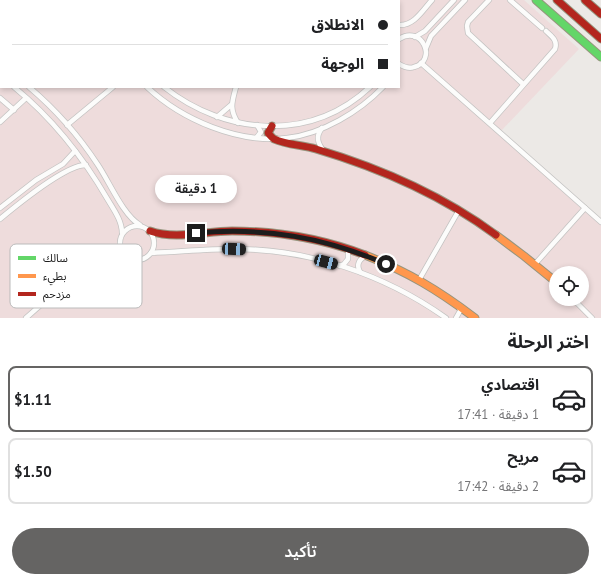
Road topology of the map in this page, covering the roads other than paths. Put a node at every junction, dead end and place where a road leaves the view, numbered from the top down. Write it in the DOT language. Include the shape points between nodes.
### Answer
graph roads {
  1 [pos="432,0"];
  2 [pos="454,0"];
  3 [pos="464,0"];
  4 [pos="489,0"];
  5 [pos="510,0"];
  6 [pos="536,0"];
  7 [pos="557,0"];
  8 [pos="585,0"];
  9 [pos="601,14"];
  10 [pos="400,25"];
  11 [pos="416,36"];
  12 [pos="400,39"];
  13 [pos="601,39"];
  14 [pos="426,48"];
  15 [pos="601,58"];
  16 [pos="421,64"];
  17 [pos="400,65"];
  18 [pos="406,68"];
  19 [pos="400,71"];
  20 [pos="523,84"];
  21 [pos="15,88"];
  22 [pos="30,88"];
  23 [pos="112,88"];
  24 [pos="148,88"];
  25 [pos="165,88"];
  26 [pos="236,88"];
  27 [pos="369,88"];
  28 [pos="382,88"];
  29 [pos="0,98"];
  30 [pos="26,98"];
  31 [pos="231,106"];
  32 [pos="14,110"];
  33 [pos="217,117"];
  34 [pos="0,122"];
  35 [pos="238,123"];
  36 [pos="490,123"];
  37 [pos="67,125"];
  38 [pos="257,125"];
  39 [pos="272,126"];
  40 [pos="322,127"];
  41 [pos="258,137"];
  42 [pos="273,139"];
  43 [pos="75,150"];
  44 [pos="324,151"];
  45 [pos="86,165"];
  46 [pos="0,208"];
  47 [pos="585,208"];
  48 [pos="459,210"];
  49 [pos="0,219"];
  50 [pos="601,222"];
  51 [pos="140,225"];
  52 [pos="150,231"];
  53 [pos="122,233"];
  54 [pos="120,244"];
  55 [pos="346,248"];
  56 [pos="151,253"];
  57 [pos="367,256"];
  58 [pos="142,260"];
  59 [pos="535,264"];
  60 [pos="340,266"];
  61 [pos="360,272"];
  62 [pos="549,276"];
  63 [pos="419,280"];
  64 [pos="459,305"];
  65 [pos="580,306"];
  66 [pos="37,308"];
  67 [pos="26,318"];
  68 [pos="446,318"];
  69 [pos="456,318"];
  70 [pos="475,318"];
  71 [pos="592,318"];
  1 -- 10 [label="street" via="412,22"];
  2 -- 11 [label="street" via="425,31"];
  3 -- 14 [label="street" via="433,34"];
  4 -- 20 [label="street" via="468,22 468,33"];
  5 -- 20 [label="street" via="555,40 556,47"];
  6 -- 15 [label="street"];
  7 -- 13 [label="street"];
  8 -- 9 [label="street"];
  11 -- 12 [label="street"];
  11 -- 14 [label="street"];
  14 -- 16 [label="street"];
  16 -- 18 [label="street"];
  16 -- 36 [label="street"];
  17 -- 18 [label="street"];
  18 -- 19 [label="street"];
  20 -- 36 [label="street"];
  21 -- 30 [label="street"];
  22 -- 37 [label="street"];
  23 -- 37 [label="street"];
  24 -- 41 [label="street" via="168,104 196,120 225,131"];
  25 -- 33 [label="street" via="190,105"];
  26 -- 31 [label="street"];
  27 -- 39 [label="street" via="353,101 326,116 298,124"];
  28 -- 40 [label="street" via="359,108"];
  29 -- 32 [label="street"];
  30 -- 32 [label="street"];
  30 -- 43 [label="street"];
  31 -- 33 [label="street"];
  31 -- 35 [label="street"];
  32 -- 34 [label="street"];
  33 -- 35 [label="street"];
  35 -- 38 [label="street"];
  36 -- 47 [label="street"];
  37 -- 51 [label="street" via="98,165 124,209"];
  38 -- 39 [label="street"];
  38 -- 41 [label="street" via="261,132"];
  39 -- 42 [label="street" via="268,134"];
  40 -- 42 [label="street" via="288,138"];
  40 -- 44 [label="street" via="318,140"];
  41 -- 42 [label="street"];
  42 -- 44 [label="street"];
  43 -- 45 [label="street"];
  43 -- 46 [label="street" via="63,164 36,180"];
  44 -- 48 [label="street" via="388,173"];
  45 -- 49 [label="street" via="68,170"];
  45 -- 53 [label="street" via="116,214"];
  47 -- 50 [label="street"];
  47 -- 59 [label="street"];
  48 -- 59 [label="street"];
  48 -- 63 [label="street"];
  51 -- 52 [label="street"];
  51 -- 53 [label="street" via="132,226"];
  52 -- 55 [label="street" via="171,235 229,231 267,232"];
  52 -- 56 [label="street" via="155,242"];
  53 -- 54 [label="street"];
  55 -- 57 [label="street"];
  55 -- 60 [label="street" via="347,262"];
  56 -- 58 [label="street"];
  56 -- 60 [label="street" via="216,249 251,250 297,255"];
  57 -- 61 [label="street" via="359,262"];
  57 -- 63 [label="street"];
  59 -- 62 [label="street"];
  60 -- 61 [label="street"];
  61 -- 68 [label="street" via="400,289"];
  63 -- 64 [label="street"];
  64 -- 69 [label="street" via="460,311"];
  64 -- 70 [label="street"];
  65 -- 71 [label="street"];
  66 -- 67 [label="street"];
}
